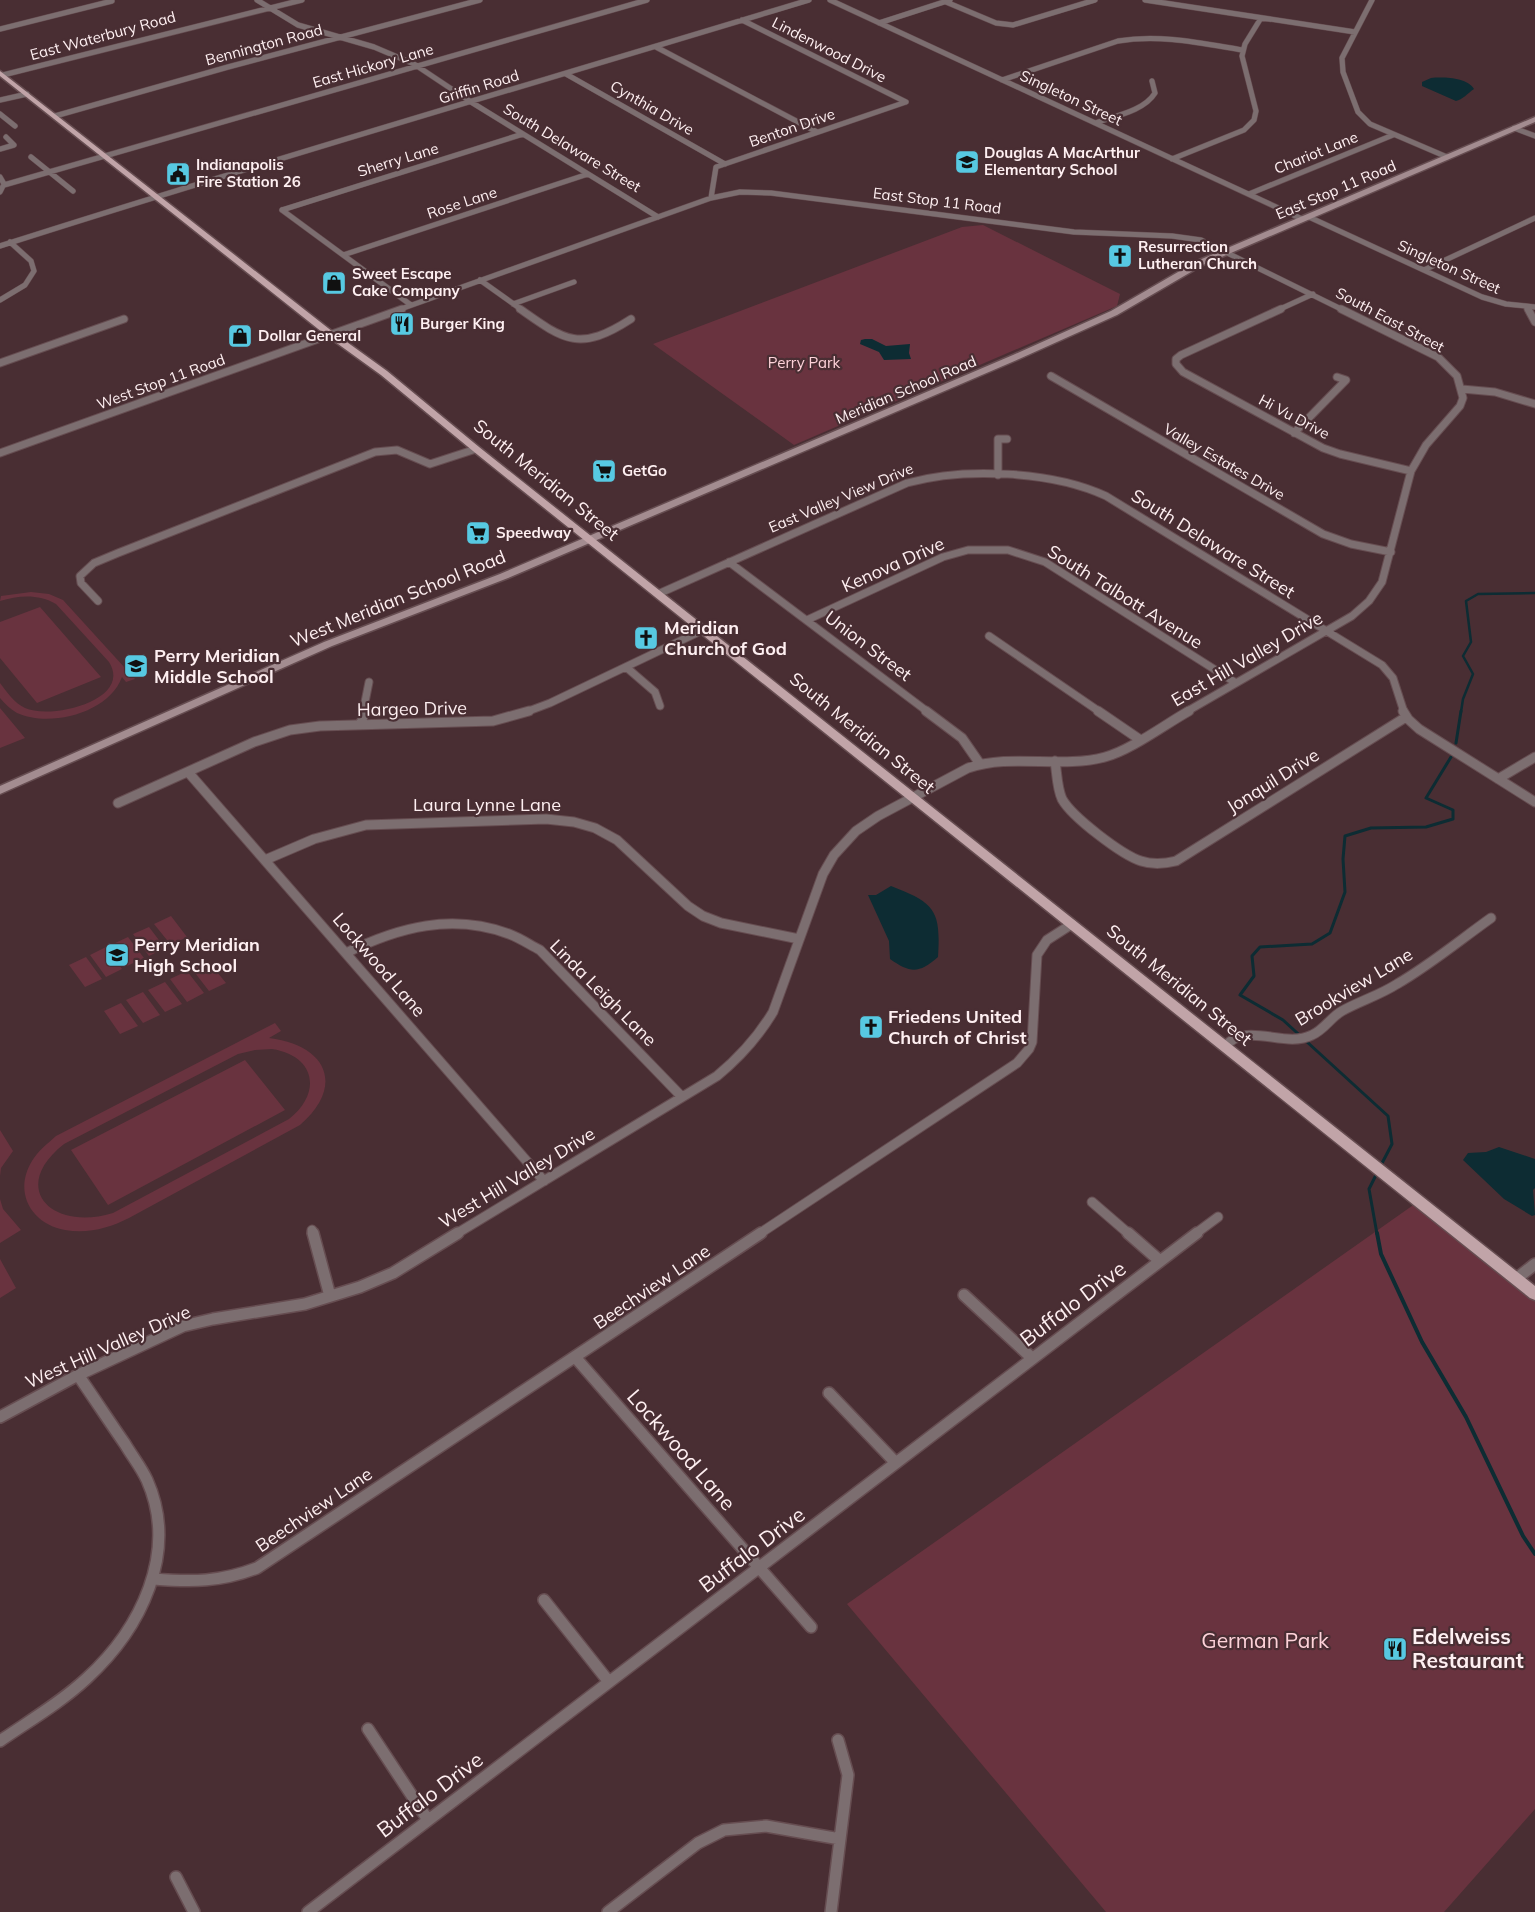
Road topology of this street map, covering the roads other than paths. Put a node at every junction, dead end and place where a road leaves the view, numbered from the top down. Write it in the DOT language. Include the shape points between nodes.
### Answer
graph roads {
  1 [pos="257,0"];
  2 [pos="302,0"];
  3 [pos="480,0"];
  4 [pos="647,0"];
  5 [pos="809,0"];
  6 [pos="830,0"];
  7 [pos="1095,0"];
  8 [pos="1145,0"];
  9 [pos="1371,0"];
  10 [pos="111,1"];
  11 [pos="949,1"];
  12 [pos="269,8"];
  13 [pos="1261,18"];
  14 [pos="742,20"];
  15 [pos="879,23"];
  16 [pos="0,29"];
  17 [pos="1355,32"];
  18 [pos="341,37"];
  19 [pos="656,46"];
  20 [pos="1242,50"];
  21 [pos="418,66"];
  22 [pos="1,74"];
  23 [pos="566,74"];
  24 [pos="1002,80"];
  25 [pos="1152,81"];
  26 [pos="25,93"];
  27 [pos="0,95"];
  28 [pos="0,100"];
  29 [pos="471,102"];
  30 [pos="906,102"];
  31 [pos="0,114"];
  32 [pos="55,116"];
  33 [pos="1535,119"];
  34 [pos="1095,123"];
  35 [pos="15,126"];
  36 [pos="1514,128"];
  37 [pos="817,132"];
  38 [pos="523,134"];
  39 [pos="1393,135"];
  40 [pos="1535,136"];
  41 [pos="6,137"];
  42 [pos="14,144"];
  43 [pos="0,149"];
  44 [pos="31,157"];
  45 [pos="106,157"];
  46 [pos="1447,157"];
  47 [pos="1172,159"];
  48 [pos="724,164"];
  49 [pos="50,172"];
  50 [pos="588,174"];
  51 [pos="0,177"];
  52 [pos="4,185"];
  53 [pos="73,191"];
  54 [pos="0,192"];
  55 [pos="1249,194"];
  56 [pos="156,196"];
  57 [pos="710,198"];
  58 [pos="658,217"];
  59 [pos="1306,218"];
  60 [pos="1535,218"];
  61 [pos="10,242"];
  62 [pos="0,246"];
  63 [pos="1227,252"];
  64 [pos="343,256"];
  65 [pos="1424,270"];
  66 [pos="34,272"];
  67 [pos="480,280"];
  68 [pos="574,282"];
  69 [pos="1313,294"];
  70 [pos="0,300"];
  71 [pos="513,304"];
  72 [pos="411,305"];
  73 [pos="1527,307"];
  74 [pos="1535,307"];
  75 [pos="124,319"];
  76 [pos="631,319"];
  77 [pos="1535,322"];
  78 [pos="330,334"];
  79 [pos="0,362"];
  80 [pos="1176,363"];
  81 [pos="1051,376"];
  82 [pos="1337,378"];
  83 [pos="1462,389"];
  84 [pos="1535,404"];
  85 [pos="1294,433"];
  86 [pos="1007,439"];
  87 [pos="476,449"];
  88 [pos="0,453"];
  89 [pos="1411,471"];
  90 [pos="998,475"];
  91 [pos="1074,482"];
  92 [pos="590,539"];
  93 [pos="964,551"];
  94 [pos="1391,552"];
  95 [pos="729,562"];
  96 [pos="658,594"];
  97 [pos="98,601"];
  98 [pos="807,620"];
  99 [pos="703,630"];
  100 [pos="1326,630"];
  101 [pos="989,636"];
  102 [pos="626,667"];
  103 [pos="369,682"];
  104 [pos="1236,683"];
  105 [pos="660,706"];
  106 [pos="1406,717"];
  107 [pos="361,725"];
  108 [pos="1139,739"];
  109 [pos="1535,757"];
  110 [pos="1055,761"];
  111 [pos="980,764"];
  112 [pos="188,772"];
  113 [pos="1498,779"];
  114 [pos="0,790"];
  115 [pos="913,797"];
  116 [pos="1535,802"];
  117 [pos="118,803"];
  118 [pos="265,860"];
  119 [pos="1491,918"];
  120 [pos="1072,924"];
  121 [pos="799,939"];
  122 [pos="346,953"];
  123 [pos="1225,1046"];
  124 [pos="682,1097"];
  125 [pos="544,1181"];
  126 [pos="1092,1202"];
  127 [pos="1218,1217"];
  128 [pos="312,1230"];
  129 [pos="1160,1262"];
  130 [pos="1535,1264"];
  131 [pos="1516,1279"];
  132 [pos="1535,1294"];
  133 [pos="964,1295"];
  134 [pos="330,1296"];
  135 [pos="575,1357"];
  136 [pos="1032,1358"];
  137 [pos="78,1375"];
  138 [pos="829,1393"];
  139 [pos="0,1417"];
  140 [pos="896,1463"];
  141 [pos="759,1568"];
  142 [pos="154,1579"];
  143 [pos="544,1600"];
  144 [pos="811,1627"];
  145 [pos="610,1682"];
  146 [pos="368,1729"];
  147 [pos="838,1740"];
  148 [pos="0,1741"];
  149 [pos="428,1820"];
  150 [pos="840,1840"];
  151 [pos="176,1877"];
  152 [pos="194,1912"];
  153 [pos="308,1912"];
  154 [pos="608,1912"];
  155 [pos="831,1912"];
  1 -- 12 [label="street, South Delaware Street"];
  2 -- 12 [label="street, East Waterbury Road"];
  3 -- 18 [label="street, Bennington Road"];
  4 -- 21 [label="street, East Hickory Lane"];
  5 -- 14 [label="street, Griffin Road"];
  6 -- 15 [label="street, Singleton Street"];
  7 -- 11 [label="street" via="1013,25 996,23"];
  8 -- 13 [label="street"];
  9 -- 17 [label="street"];
  10 -- 16 [label="street"];
  11 -- 15 [label="street"];
  12 -- 18 [label="street, South Delaware Street" via="298,25"];
  12 -- 22 [label="street, East Waterbury Road"];
  13 -- 17 [label="street"];
  13 -- 20 [label="street"];
  14 -- 19 [label="street, Griffin Road"];
  14 -- 30 [label="street, Lindenwood Drive"];
  15 -- 24 [label="street, Singleton Street"];
  17 -- 39 [label="street" via="1343,54 1342,67 1358,112 1370,124"];
  18 -- 21 [label="street, South Delaware Street" via="380,49"];
  18 -- 32 [label="street, Bennington Road"];
  19 -- 23 [label="street, Griffin Road"];
  19 -- 37 [label="street"];
  20 -- 24 [label="street" via="1162,38 1134,38"];
  20 -- 47 [label="street" via="1242,62 1256,111 1254,120 1239,132"];
  21 -- 29 [label="street, South Delaware Street"];
  21 -- 45 [label="street, East Hickory Lane"];
  22 -- 26 [label="main road, South Meridian Street"];
  23 -- 29 [label="street, Griffin Road"];
  23 -- 48 [label="street, Cynthia Drive"];
  24 -- 34 [label="street, Singleton Street"];
  25 -- 34 [label="street" via="1154,93 1147,104"];
  26 -- 27 [label="street"];
  26 -- 28 [label="street"];
  26 -- 32 [label="main road, South Meridian Street"];
  29 -- 38 [label="street, South Delaware Street"];
  29 -- 56 [label="street, Griffin Road"];
  30 -- 37 [label="street, Benton Drive"];
  31 -- 35 [label="street"];
  32 -- 45 [label="main road, South Meridian Street"];
  33 -- 36 [label="main road, East Stop 11 Road"];
  34 -- 47 [label="street, Singleton Street"];
  36 -- 40 [label="street"];
  36 -- 46 [label="main road, East Stop 11 Road"];
  37 -- 48 [label="street, Benton Drive"];
  38 -- 50 [label="street, South Delaware Street"];
  38 -- 64 [label="street, Sherry Lane" via="282,210"];
  39 -- 46 [label="street"];
  39 -- 55 [label="street, Chariot Lane"];
  41 -- 42 [label="street"];
  42 -- 43 [label="street"];
  44 -- 49 [label="street"];
  45 -- 49 [label="street"];
  45 -- 56 [label="main road, South Meridian Street"];
  46 -- 59 [label="main road, East Stop 11 Road"];
  47 -- 55 [label="street, Singleton Street"];
  48 -- 57 [label="street" via="716,167"];
  49 -- 52 [label="street"];
  49 -- 53 [label="street"];
  50 -- 58 [label="street, South Delaware Street"];
  50 -- 64 [label="street, Rose Lane"];
  51 -- 52 [label="street"];
  52 -- 54 [label="street"];
  55 -- 59 [label="street, Singleton Street"];
  56 -- 61 [label="street, Griffin Road"];
  56 -- 78 [label="main road, South Meridian Street"];
  57 -- 58 [label="street, East Stop 11 Road"];
  57 -- 63 [label="street, East Stop 11 Road" via="740,192 768,192 1074,232 1185,237"];
  58 -- 67 [label="street, East Stop 11 Road"];
  59 -- 63 [label="main road, East Stop 11 Road"];
  59 -- 65 [label="street, Singleton Street"];
  60 -- 65 [label="street"];
  61 -- 62 [label="street, Griffin Road"];
  61 -- 66 [label="street" via="32,262"];
  63 -- 69 [label="street, South East Street"];
  63 -- 92 [label="main road, Meridian School Road" via="1181,273 1122,309 1084,327"];
  64 -- 72 [label="street"];
  65 -- 73 [label="street, Singleton Street" via="1488,300"];
  66 -- 70 [label="street" via="25,285"];
  67 -- 71 [label="street"];
  67 -- 72 [label="street, East Stop 11 Road"];
  68 -- 71 [label="street"];
  69 -- 80 [label="street" via="1180,355"];
  69 -- 83 [label="street, South East Street" via="1438,357 1457,376"];
  71 -- 76 [label="street" via="555,333 574,339 593,338"];
  72 -- 78 [label="street, East Stop 11 Road"];
  73 -- 74 [label="street"];
  73 -- 77 [label="street"];
  75 -- 79 [label="street"];
  78 -- 87 [label="main road, South Meridian Street"];
  78 -- 88 [label="street, West Stop 11 Road"];
  80 -- 85 [label="street, Hi Vu Drive" via="1183,372"];
  81 -- 94 [label="street, Valley Estates Drive" via="1323,534 1351,544"];
  82 -- 85 [label="street" via="1346,380"];
  83 -- 84 [label="street" via="1495,392"];
  83 -- 89 [label="street, East Hill Valley Drive" via="1460,406 1426,445"];
  85 -- 89 [label="street, Hi Vu Drive" via="1340,454"];
  86 -- 90 [label="street" via="998,439"];
  87 -- 92 [label="main road, South Meridian Street"];
  87 -- 97 [label="street" via="430,464 397,450 375,452 118,553 94,563 80,576 81,583"];
  89 -- 94 [label="street, East Hill Valley Drive"];
  90 -- 91 [label="street, East Valley View Drive" via="1048,477"];
  90 -- 95 [label="street, East Valley View Drive" via="944,474 913,481"];
  91 -- 100 [label="street, South Delaware Street" via="1106,496"];
  92 -- 96 [label="main road, South Meridian Street"];
  92 -- 114 [label="main road, West Meridian School Road" via="321,647"];
  93 -- 98 [label="street, Kenova Drive" via="943,557"];
  93 -- 104 [label="street, South Talbott Avenue" via="1008,550 1045,562"];
  94 -- 100 [label="street, East Hill Valley Drive" via="1382,582 1369,601 1352,616"];
  95 -- 96 [label="street, East Valley View Drive"];
  95 -- 98 [label="street, Union Street"];
  96 -- 99 [label="main road, South Meridian Street"];
  98 -- 111 [label="street, Union Street" via="962,738"];
  99 -- 102 [label="street, Hargeo Drive"];
  99 -- 115 [label="main road, South Meridian Street"];
  100 -- 104 [label="street, East Hill Valley Drive"];
  100 -- 106 [label="street, South Delaware Street" via="1390,672 1398,685"];
  101 -- 108 [label="street"];
  102 -- 105 [label="street" via="655,692"];
  102 -- 107 [label="street, Hargeo Drive" via="518,715 466,723"];
  103 -- 107 [label="street"];
  104 -- 108 [label="street, East Hill Valley Drive"];
  106 -- 110 [label="street, Jonquil Drive" via="1176,861 1156,865 1125,853 1074,813 1060,792"];
  106 -- 113 [label="street" via="1419,729"];
  107 -- 112 [label="street, Hargeo Drive" via="290,730 254,742"];
  108 -- 110 [label="street, East Hill Valley Drive" via="1104,757"];
  109 -- 113 [label="street"];
  110 -- 111 [label="street, East Hill Valley Drive" via="1005,760"];
  111 -- 115 [label="street, East Hill Valley Drive"];
  112 -- 117 [label="street, Hargeo Drive"];
  112 -- 118 [label="street, Lockwood Lane"];
  113 -- 116 [label="street"];
  115 -- 120 [label="main road, South Meridian Street"];
  115 -- 121 [label="street, West Hill Valley Drive" via="856,831 834,855 823,874"];
  118 -- 121 [label="street, Laura Lynne Lane" via="338,830 366,825 536,819 574,822 595,828 617,840 703,916"];
  118 -- 122 [label="street, Lockwood Lane"];
  119 -- 123 [label="street, Brookview Lane" via="1396,985 1338,1012 1306,1038 1281,1040 1245,1034 1232,1038"];
  120 -- 123 [label="main road, South Meridian Street"];
  120 -- 135 [label="street, Beechview Lane" via="1045,940 1039,948 1032,1042 1017,1064"];
  121 -- 124 [label="street, West Hill Valley Drive" via="773,1012 761,1033 739,1059"];
  122 -- 124 [label="street, Linda Leigh Lane" via="377,938 415,927 469,924 510,934 540,950"];
  122 -- 125 [label="street, Lockwood Lane"];
  123 -- 131 [label="main road, South Meridian Street"];
  124 -- 125 [label="street, West Hill Valley Drive"];
  125 -- 134 [label="street, West Hill Valley Drive" via="393,1272 360,1288"];
  126 -- 129 [label="street"];
  127 -- 129 [label="street, Buffalo Drive"];
  128 -- 134 [label="street"];
  129 -- 136 [label="street, Buffalo Drive"];
  130 -- 131 [label="street"];
  131 -- 132 [label="main road, South Meridian Street"];
  133 -- 136 [label="street"];
  134 -- 137 [label="street, West Hill Valley Drive" via="305,1304 183,1326"];
  135 -- 141 [label="street, Lockwood Lane"];
  135 -- 142 [label="street, Beechview Lane" via="257,1568 202,1583"];
  136 -- 140 [label="street, Buffalo Drive"];
  137 -- 139 [label="street, West Hill Valley Drive"];
  137 -- 142 [label="street" via="147,1479 158,1509 160,1541"];
  138 -- 140 [label="street"];
  140 -- 141 [label="street, Buffalo Drive"];
  141 -- 144 [label="street, Lockwood Lane"];
  141 -- 145 [label="street, Buffalo Drive"];
  142 -- 148 [label="street" via="145,1604 127,1634 88,1678"];
  143 -- 145 [label="street"];
  145 -- 149 [label="street, Buffalo Drive"];
  146 -- 149 [label="street"];
  147 -- 150 [label="street" via="848,1775"];
  149 -- 153 [label="street, Buffalo Drive"];
  150 -- 154 [label="street" via="766,1826 724,1830 698,1843"];
  150 -- 155 [label="street"];
  151 -- 152 [label="street"];
}
